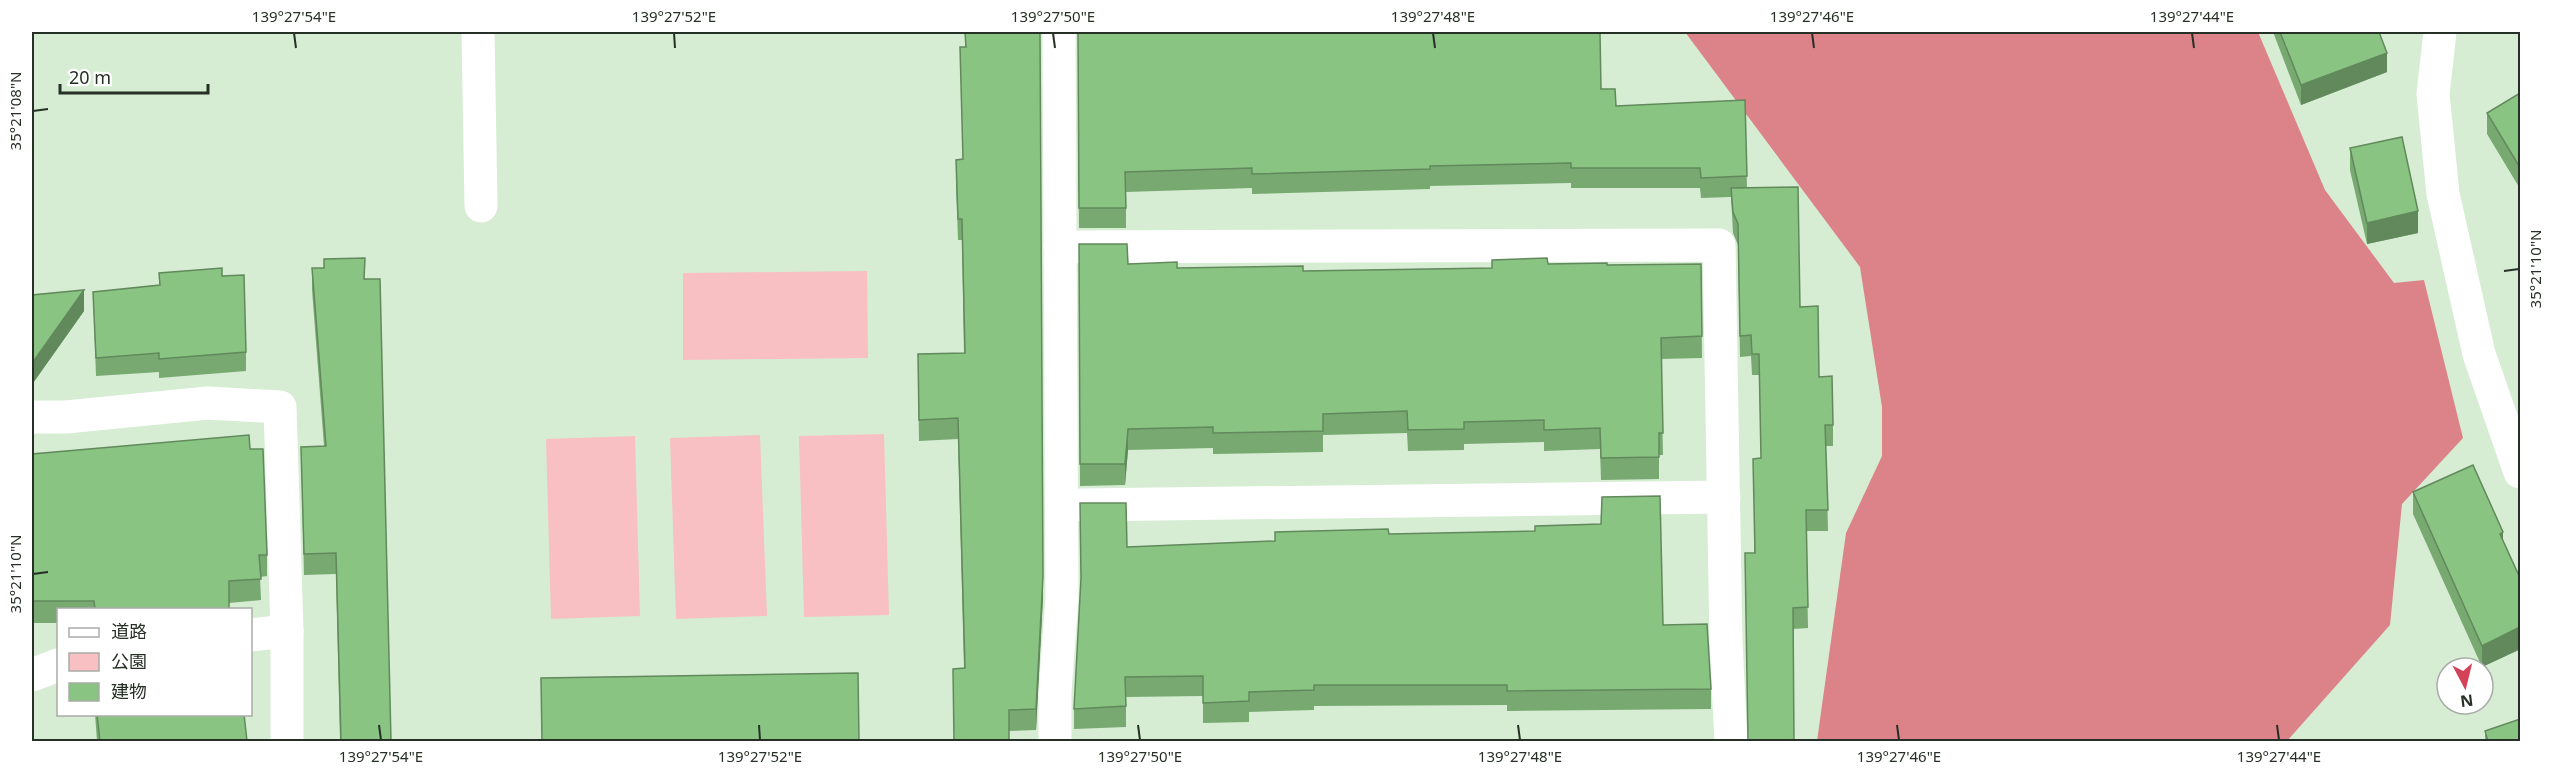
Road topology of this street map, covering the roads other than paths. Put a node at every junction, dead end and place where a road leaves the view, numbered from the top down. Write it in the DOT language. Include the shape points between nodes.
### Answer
graph roads {
  1 [pos="478,32"];
  2 [pos="1059,32"];
  3 [pos="2440,32"];
  4 [pos="481,206"];
  5 [pos="1060,247"];
  6 [pos="32,417"];
  7 [pos="2520,472"];
  8 [pos="1724,498"];
  9 [pos="1061,506"];
  10 [pos="287,631"];
  11 [pos="252,635"];
  12 [pos="57,665"];
  13 [pos="32,675"];
  14 [pos="287,741"];
  15 [pos="1055,741"];
  16 [pos="1731,741"];
  1 -- 4 [label="street"];
  2 -- 5 [label="street"];
  3 -- 7 [label="street" via="2433,94 2443,194 2479,354"];
  5 -- 8 [label="street" via="1719,244"];
  5 -- 9 [label="street"];
  6 -- 10 [label="street" via="208,402 280,407"];
  8 -- 9 [label="street"];
  8 -- 16 [label="street"];
  9 -- 15 [label="street" via="1062,598"];
  10 -- 11 [label="street"];
  10 -- 14 [label="street"];
  12 -- 13 [label="street"];
}
